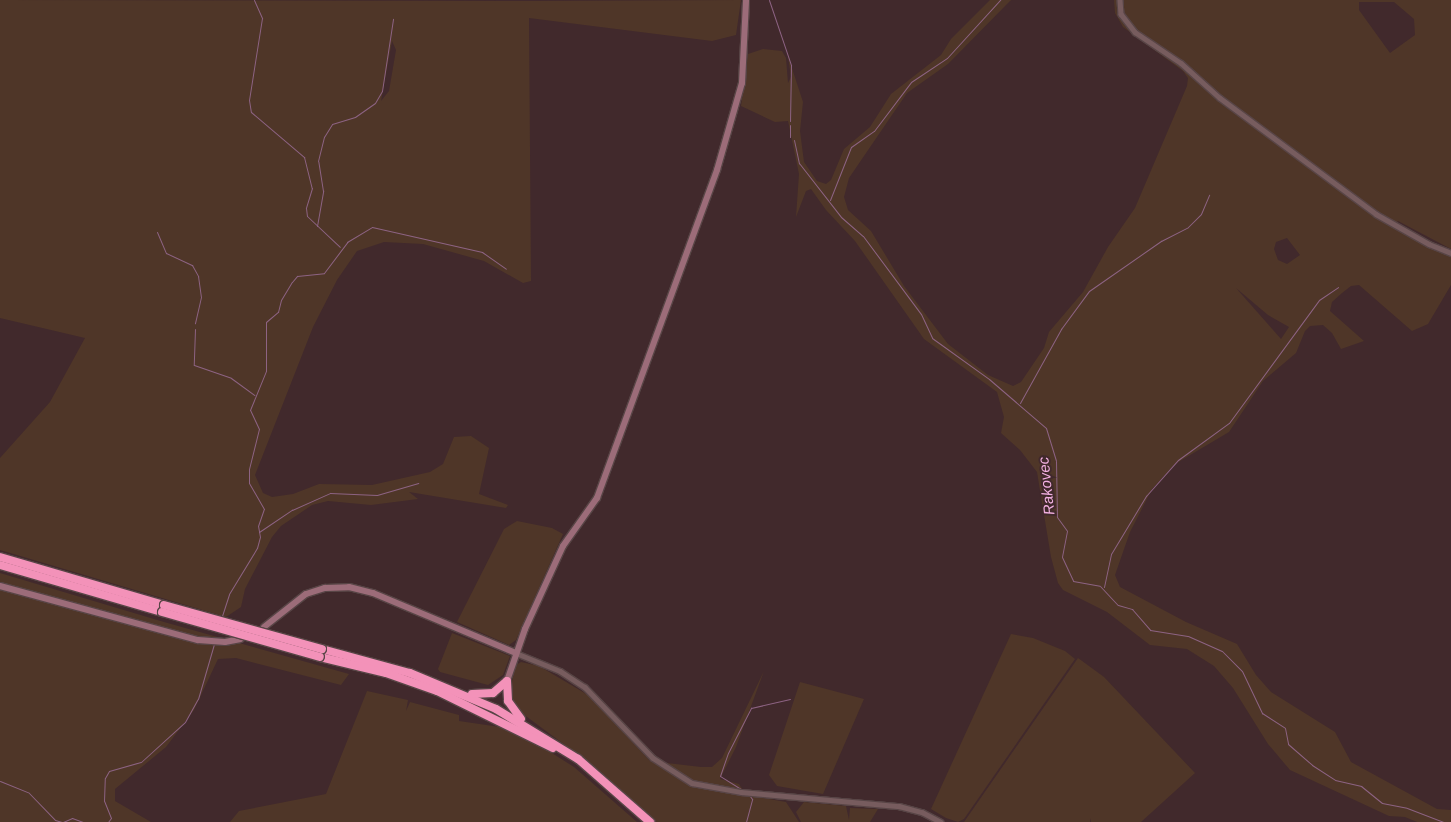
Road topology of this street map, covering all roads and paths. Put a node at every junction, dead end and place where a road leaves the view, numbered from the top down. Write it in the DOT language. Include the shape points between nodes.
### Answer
graph roads {
  1 [pos="746,0"];
  2 [pos="1120,0"];
  3 [pos="1451,253"];
  4 [pos="0,557"];
  5 [pos="0,565"];
  6 [pos="0,586"];
  7 [pos="163,608"];
  8 [pos="264,628"];
  9 [pos="241,640"];
  10 [pos="321,653"];
  11 [pos="516,653"];
  12 [pos="507,681"];
  13 [pos="457,691"];
  14 [pos="538,732"];
  15 [pos="643,822"];
  16 [pos="650,822"];
  17 [pos="941,822"];
  1 -- 11 [label="main road" via="742,82 717,170 597,498 565,542"];
  2 -- 3 [label="street" via="1121,14 1135,32 1181,63 1220,98 1376,214"];
  4 -- 7 [label="highway"];
  5 -- 7 [label="highway"];
  6 -- 9 [label="main road" via="198,640"];
  7 -- 10 [label="highway, bridge"];
  8 -- 11 [label="main road" via="306,594 325,588 349,587 373,593"];
  10 -- 13 [label="highway" via="388,666"];
  10 -- 15 [label="highway" via="430,688 522,730 576,764"];
  11 -- 12 [label="main road"];
  11 -- 17 [label="street" via="560,671 585,687 652,758 692,783 741,792 899,806 922,812"];
  12 -- 13 [label="highway" via="489,695"];
  12 -- 14 [label="highway" via="506,696 512,710"];
  13 -- 14 [label="highway"];
  14 -- 16 [label="highway" via="598,774"];
}
